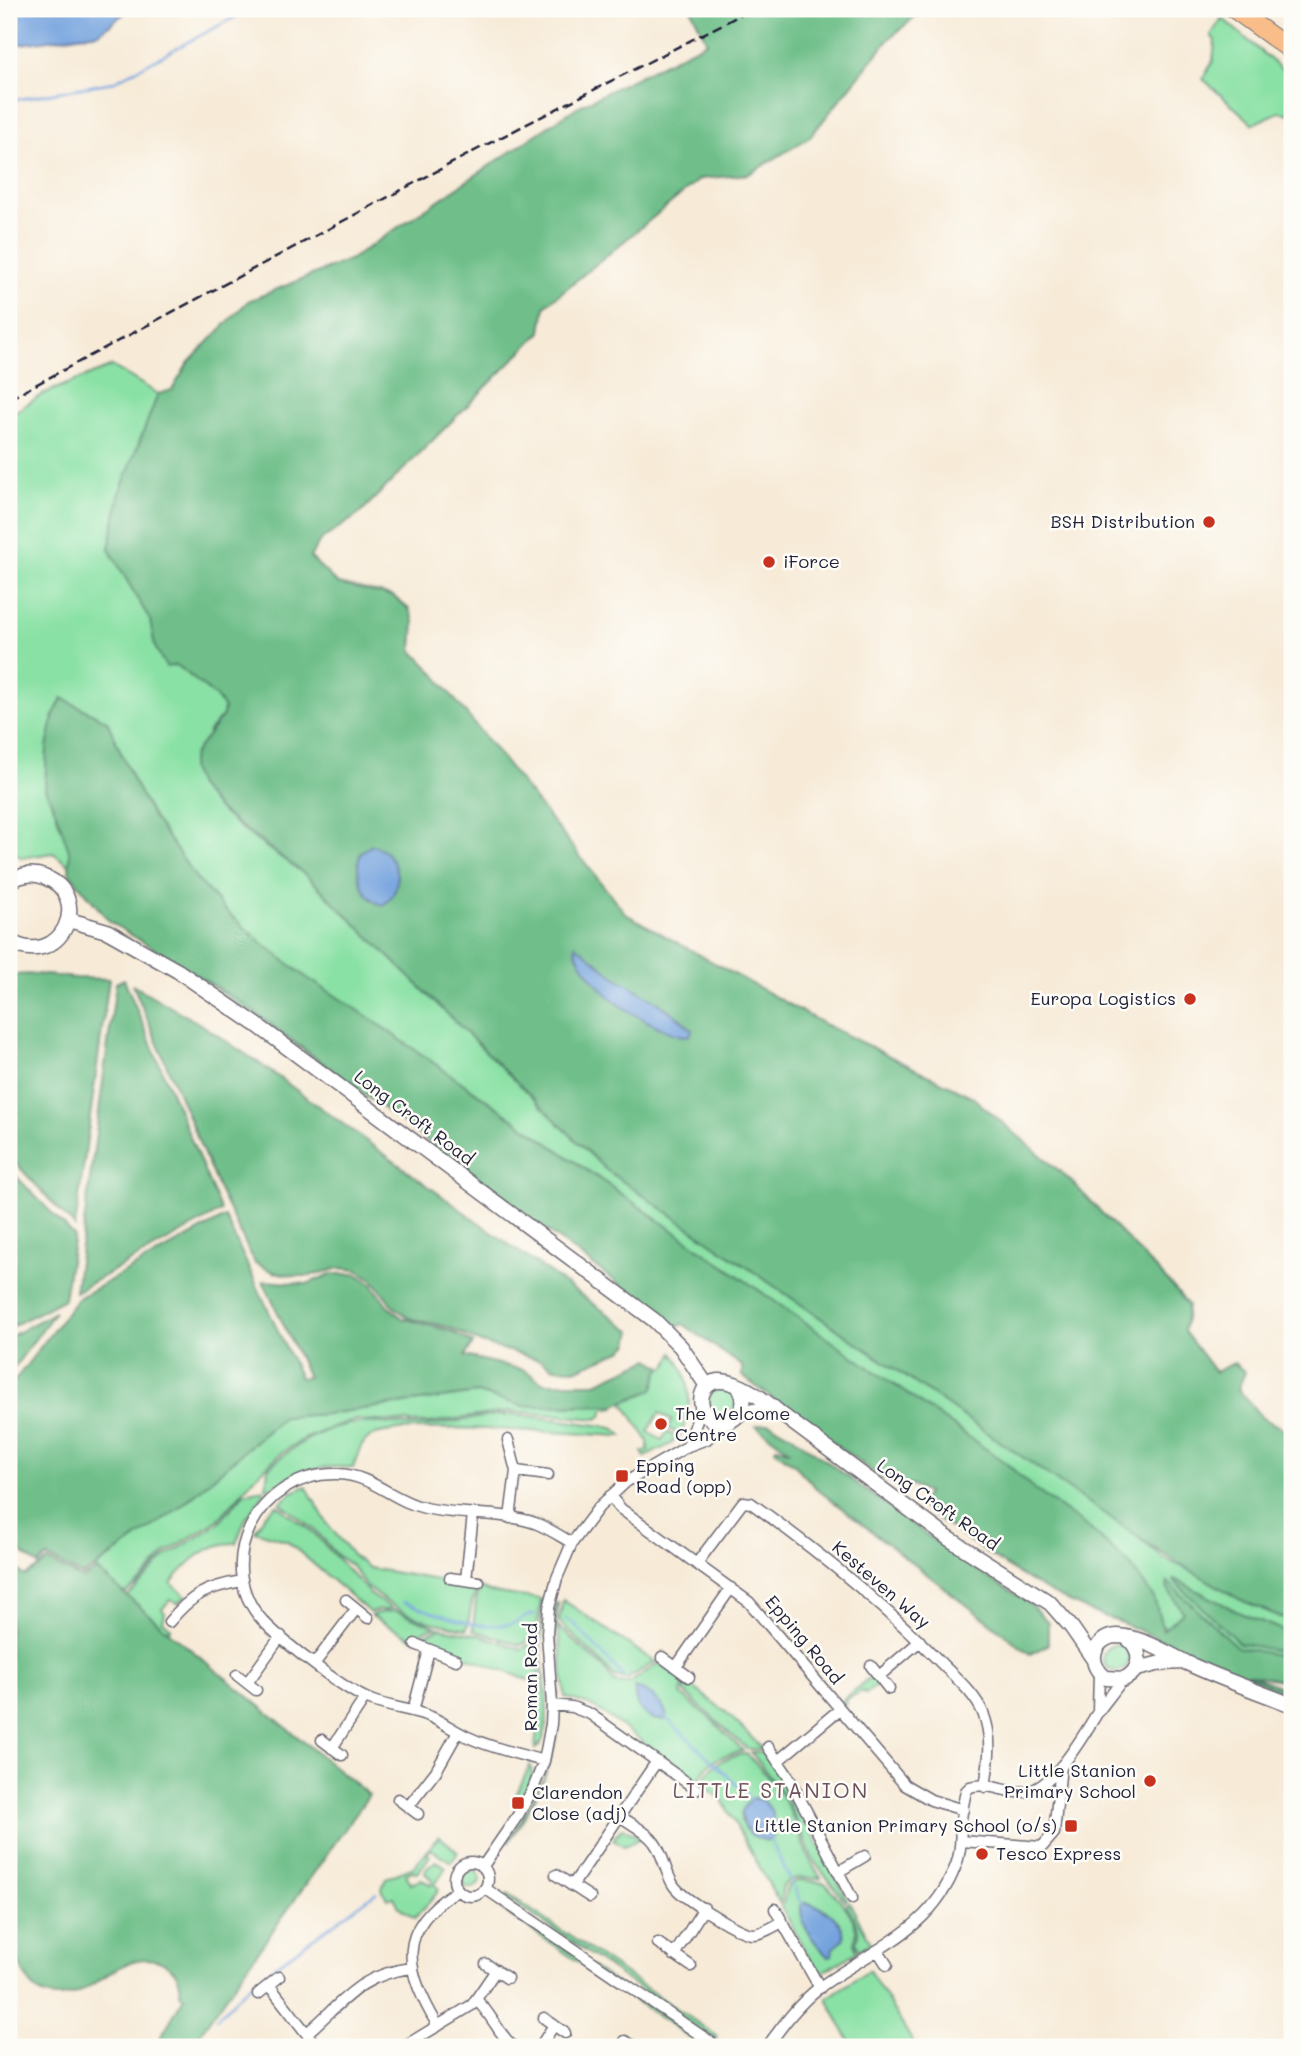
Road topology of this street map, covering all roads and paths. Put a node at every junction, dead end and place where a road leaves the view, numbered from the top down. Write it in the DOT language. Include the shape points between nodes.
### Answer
graph roads {
  1 [pos="1234,9"];
  2 [pos="1292,51"];
  3 [pos="9,883"];
  4 [pos="69,920"];
  5 [pos="9,941"];
  6 [pos="707,1386"];
  7 [pos="738,1386"];
  8 [pos="702,1406"];
  9 [pos="740,1413"];
  10 [pos="781,1414"];
  11 [pos="723,1423"];
  12 [pos="508,1440"];
  13 [pos="688,1446"];
  14 [pos="516,1471"];
  15 [pos="548,1475"];
  16 [pos="610,1496"];
  17 [pos="473,1514"];
  18 [pos="510,1517"];
  19 [pos="572,1543"];
  20 [pos="697,1563"];
  21 [pos="450,1577"];
  22 [pos="466,1580"];
  23 [pos="242,1581"];
  24 [pos="479,1582"];
  25 [pos="731,1588"];
  26 [pos="346,1600"];
  27 [pos="167,1605"];
  28 [pos="356,1609"];
  29 [pos="368,1618"];
  30 [pos="1072,1628"];
  31 [pos="281,1636"];
  32 [pos="1106,1638"];
  33 [pos="1127,1638"];
  34 [pos="920,1641"];
  35 [pos="415,1644"];
  36 [pos="429,1650"];
  37 [pos="662,1657"];
  38 [pos="456,1660"];
  39 [pos="1184,1662"];
  40 [pos="315,1663"];
  41 [pos="1096,1665"];
  42 [pos="871,1666"];
  43 [pos="676,1667"];
  44 [pos="1136,1669"];
  45 [pos="237,1675"];
  46 [pos="879,1676"];
  47 [pos="689,1677"];
  48 [pos="1122,1680"];
  49 [pos="247,1682"];
  50 [pos="889,1689"];
  51 [pos="256,1690"];
  52 [pos="365,1698"];
  53 [pos="552,1705"];
  54 [pos="1292,1705"];
  55 [pos="840,1709"];
  56 [pos="413,1711"];
  57 [pos="1098,1712"];
  58 [pos="458,1732"];
  59 [pos="322,1740"];
  60 [pos="768,1747"];
  61 [pos="332,1748"];
  62 [pos="342,1755"];
  63 [pos="779,1760"];
  64 [pos="544,1761"];
  65 [pos="657,1761"];
  66 [pos="1061,1766"];
  67 [pos="985,1787"];
  68 [pos="696,1789"];
  69 [pos="398,1799"];
  70 [pos="963,1810"];
  71 [pos="620,1816"];
  72 [pos="961,1841"];
  73 [pos="865,1856"];
  74 [pos="483,1866"];
  75 [pos="838,1872"];
  76 [pos="556,1875"];
  77 [pos="572,1886"];
  78 [pos="486,1889"];
  79 [pos="458,1890"];
  80 [pos="590,1897"];
  81 [pos="852,1898"];
  82 [pos="704,1909"];
  83 [pos="775,1909"];
  84 [pos="782,1922"];
  85 [pos="658,1943"];
  86 [pos="878,1951"];
  87 [pos="674,1955"];
  88 [pos="486,1964"];
  89 [pos="887,1965"];
  90 [pos="691,1966"];
  91 [pos="412,1968"];
  92 [pos="496,1970"];
  93 [pos="279,1977"];
  94 [pos="507,1978"];
  95 [pos="269,1985"];
  96 [pos="820,1988"];
  97 [pos="258,1994"];
  98 [pos="476,2000"];
  99 [pos="544,2018"];
  100 [pos="554,2025"];
  101 [pos="438,2026"];
  102 [pos="307,2033"];
  103 [pos="565,2033"];
  104 [pos="317,2047"];
  105 [pos="402,2047"];
  106 [pos="514,2047"];
  107 [pos="540,2047"];
  108 [pos="719,2047"];
  109 [pos="766,2047"];
  1 -- 2 [label="main road"];
  3 -- 4 [label="street" via="28,874 51,879 67,897"];
  4 -- 5 [label="street" via="64,932 45,947 20,947"];
  4 -- 6 [label="street, Long Croft Road" via="107,931 178,971 257,1026 654,1320 681,1347"];
  6 -- 7 [label="street" via="720,1380"];
  6 -- 8 [label="street"];
  7 -- 9 [label="street" via="744,1402"];
  7 -- 10 [label="street, Long Croft Road"];
  8 -- 11 [label="street" via="710,1419"];
  8 -- 13 [label="street"];
  9 -- 10 [label="street" via="761,1410"];
  9 -- 11 [label="street"];
  10 -- 30 [label="street, Long Croft Road" via="948,1538 1050,1603"];
  11 -- 13 [label="street, Roman Road" via="707,1439"];
  12 -- 14 [label="street"];
  13 -- 16 [label="street, Roman Road" via="634,1476"];
  14 -- 15 [label="street"];
  14 -- 18 [label="street"];
  16 -- 19 [label="street, Roman Road"];
  16 -- 20 [label="street, Epping Road" via="621,1509"];
  17 -- 18 [label="street"];
  17 -- 22 [label="street"];
  17 -- 23 [label="street" via="420,1507 371,1481 339,1474 310,1477 273,1497 254,1518 242,1552"];
  18 -- 19 [label="street" via="533,1522"];
  19 -- 53 [label="street, Roman Road" via="548,1616"];
  20 -- 25 [label="street, Epping Road"];
  20 -- 34 [label="street, Kesteven Way" via="740,1504 747,1502 827,1560"];
  21 -- 22 [label="street"];
  22 -- 24 [label="street"];
  23 -- 27 [label="street" via="201,1592 173,1617"];
  23 -- 31 [label="street" via="260,1617"];
  25 -- 43 [label="street"];
  25 -- 55 [label="street, Epping Road" via="749,1602"];
  26 -- 28 [label="street"];
  28 -- 29 [label="street"];
  28 -- 40 [label="street"];
  30 -- 32 [label="street"];
  30 -- 41 [label="street, Long Croft Road"];
  31 -- 40 [label="street"];
  31 -- 49 [label="street"];
  32 -- 33 [label="street"];
  32 -- 41 [label="street" via="1097,1647"];
  33 -- 39 [label="street" via="1153,1645"];
  33 -- 44 [label="street" via="1137,1648"];
  34 -- 46 [label="street"];
  34 -- 67 [label="street, Kesteven Way" via="981,1709 990,1741"];
  35 -- 36 [label="street"];
  36 -- 38 [label="street"];
  36 -- 56 [label="street"];
  37 -- 43 [label="street"];
  39 -- 44 [label="street"];
  39 -- 54 [label="street"];
  40 -- 52 [label="street"];
  41 -- 48 [label="street" via="1106,1678"];
  41 -- 57 [label="street"];
  42 -- 46 [label="street"];
  43 -- 47 [label="street"];
  44 -- 48 [label="street"];
  45 -- 49 [label="street"];
  46 -- 50 [label="street"];
  48 -- 57 [label="street"];
  49 -- 51 [label="street"];
  52 -- 56 [label="street"];
  52 -- 61 [label="street"];
  53 -- 64 [label="street, Roman Road"];
  53 -- 65 [label="street" via="590,1714"];
  55 -- 63 [label="street"];
  55 -- 70 [label="street, Epping Road" via="911,1790"];
  56 -- 58 [label="street"];
  57 -- 66 [label="street"];
  58 -- 64 [label="street"];
  58 -- 69 [label="street" via="413,1810"];
  59 -- 61 [label="street"];
  60 -- 63 [label="street"];
  61 -- 62 [label="street"];
  63 -- 75 [label="street"];
  64 -- 74 [label="street, Roman Road" via="518,1815"];
  65 -- 68 [label="street"];
  65 -- 71 [label="street"];
  66 -- 67 [label="street" via="1029,1791"];
  66 -- 72 [label="street" via="1054,1833 1042,1847"];
  67 -- 70 [label="street" via="966,1791"];
  70 -- 72 [label="street"];
  71 -- 77 [label="street"];
  71 -- 82 [label="street" via="650,1837 677,1889"];
  72 -- 86 [label="street" via="957,1865 938,1902"];
  73 -- 75 [label="street"];
  74 -- 78 [label="street" via="488,1875"];
  74 -- 79 [label="street" via="472,1862 457,1869 454,1880"];
  75 -- 81 [label="street"];
  76 -- 77 [label="street"];
  77 -- 80 [label="street"];
  78 -- 79 [label="street" via="472,1897"];
  78 -- 108 [label="street"];
  79 -- 91 [label="street" via="433,1906 423,1920 413,1941"];
  82 -- 84 [label="street" via="749,1933"];
  82 -- 87 [label="street"];
  83 -- 84 [label="street"];
  84 -- 96 [label="street"];
  85 -- 87 [label="street"];
  86 -- 89 [label="street"];
  86 -- 96 [label="street"];
  87 -- 90 [label="street"];
  88 -- 92 [label="street"];
  91 -- 101 [label="street" via="418,1990"];
  91 -- 102 [label="street" via="370,1978"];
  92 -- 94 [label="street"];
  92 -- 98 [label="street"];
  93 -- 95 [label="street"];
  95 -- 97 [label="street"];
  95 -- 102 [label="street"];
  96 -- 109 [label="street"];
  98 -- 101 [label="street"];
  98 -- 106 [label="street"];
  99 -- 100 [label="street"];
  100 -- 103 [label="street"];
  100 -- 107 [label="street"];
  101 -- 105 [label="street"];
  102 -- 104 [label="street"];
}
